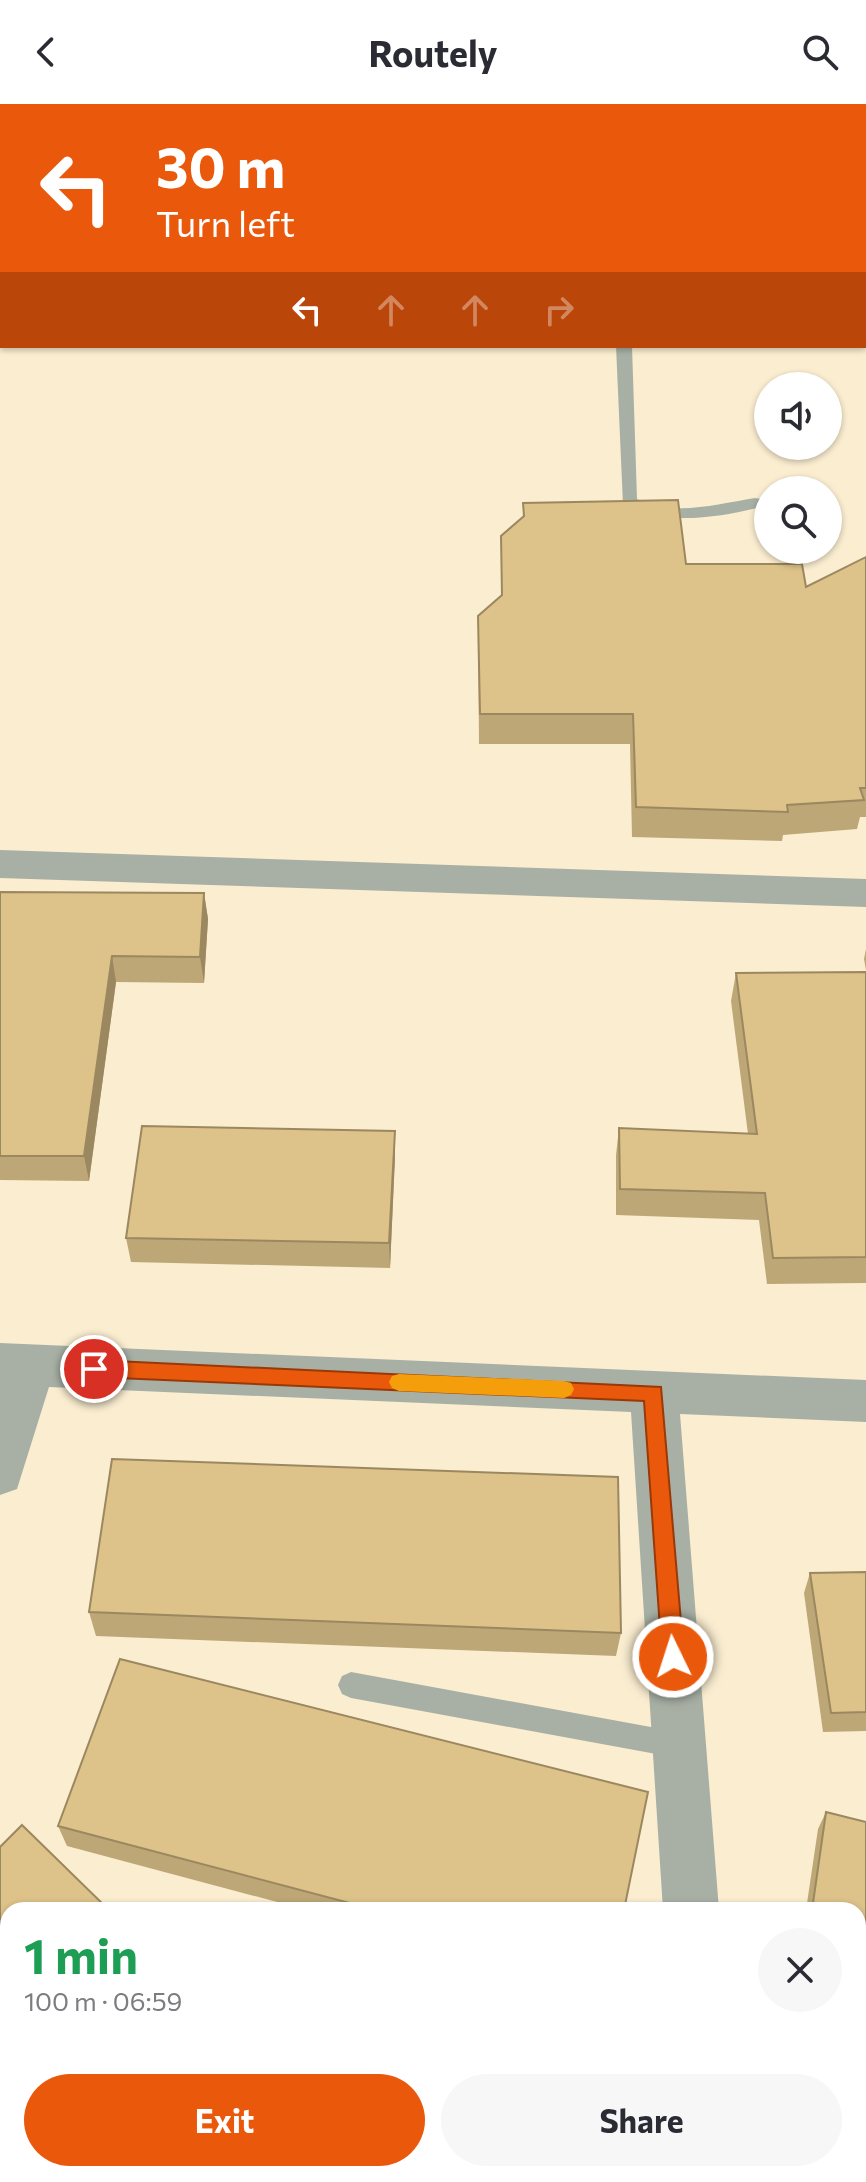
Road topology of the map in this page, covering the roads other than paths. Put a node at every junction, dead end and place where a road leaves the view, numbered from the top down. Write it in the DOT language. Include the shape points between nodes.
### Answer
graph roads {
  1 [pos="624,348"];
  2 [pos="754,503"];
  3 [pos="0,864"];
  4 [pos="866,893"];
  5 [pos="16,1365"];
  6 [pos="654,1393"];
  7 [pos="866,1401"];
  8 [pos="0,1473"];
  9 [pos="351,1685"];
  10 [pos="680,1745"];
  11 [pos="690,1902"];
  1 -- 2 [label="lane" via="629,501 645,511 684,513"];
  3 -- 4 [label="street"];
  5 -- 6 [label="street"];
  5 -- 8 [label="street"];
  6 -- 7 [label="street"];
  6 -- 10 [label="street"];
  9 -- 10 [label="lane"];
  10 -- 11 [label="street"];
}
